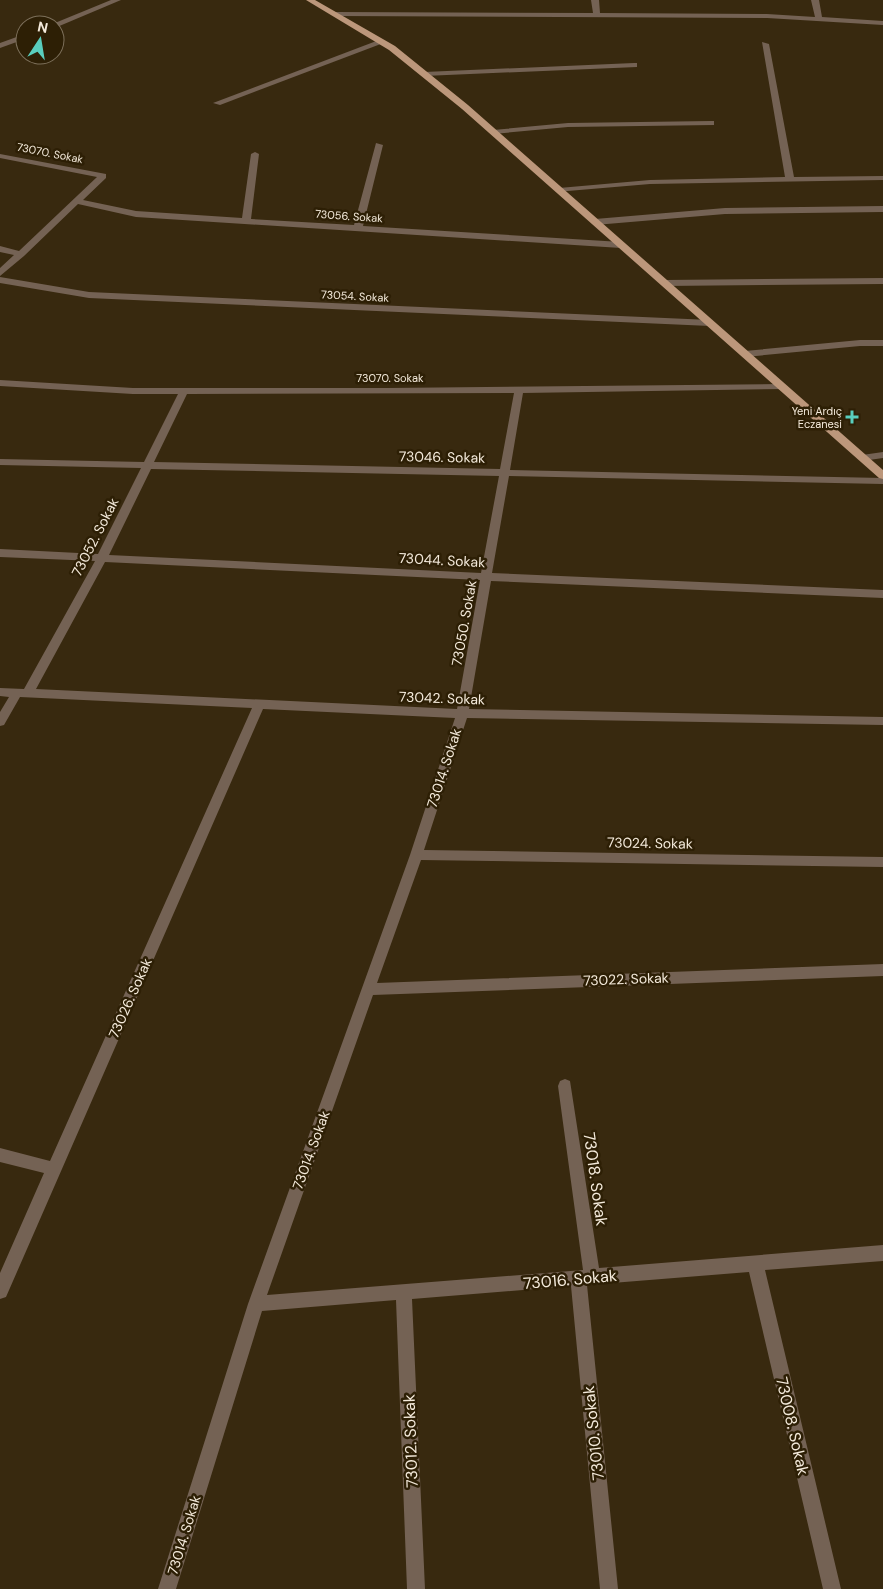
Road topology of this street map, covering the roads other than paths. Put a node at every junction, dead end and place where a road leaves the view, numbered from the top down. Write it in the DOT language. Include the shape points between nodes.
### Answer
graph roads {
  1 [pos="117,0"];
  2 [pos="310,0"];
  3 [pos="595,0"];
  4 [pos="815,0"];
  5 [pos="334,14"];
  6 [pos="597,15"];
  7 [pos="819,20"];
  8 [pos="65,21"];
  9 [pos="883,24"];
  10 [pos="15,40"];
  11 [pos="382,42"];
  12 [pos="765,44"];
  13 [pos="0,46"];
  14 [pos="634,65"];
  15 [pos="424,74"];
  16 [pos="217,103"];
  17 [pos="711,123"];
  18 [pos="493,132"];
  19 [pos="379,145"];
  20 [pos="255,154"];
  21 [pos="0,156"];
  22 [pos="883,178"];
  23 [pos="790,180"];
  24 [pos="559,190"];
  25 [pos="77,201"];
  26 [pos="883,209"];
  27 [pos="246,221"];
  28 [pos="594,222"];
  29 [pos="358,228"];
  30 [pos="621,245"];
  31 [pos="0,249"];
  32 [pos="21,254"];
  33 [pos="0,273"];
  34 [pos="0,280"];
  35 [pos="883,281"];
  36 [pos="664,283"];
  37 [pos="710,323"];
  38 [pos="883,343"];
  39 [pos="745,354"];
  40 [pos="0,383"];
  41 [pos="781,387"];
  42 [pos="519,390"];
  43 [pos="184,391"];
  44 [pos="883,455"];
  45 [pos="862,458"];
  46 [pos="0,462"];
  47 [pos="148,466"];
  48 [pos="505,472"];
  49 [pos="883,476"];
  50 [pos="883,481"];
  51 [pos="0,553"];
  52 [pos="102,558"];
  53 [pos="487,577"];
  54 [pos="883,594"];
  55 [pos="0,692"];
  56 [pos="23,693"];
  57 [pos="259,705"];
  58 [pos="462,714"];
  59 [pos="883,721"];
  60 [pos="0,722"];
  61 [pos="416,855"];
  62 [pos="883,862"];
  63 [pos="883,970"];
  64 [pos="368,989"];
  65 [pos="565,1086"];
  66 [pos="0,1155"];
  67 [pos="55,1169"];
  68 [pos="883,1253"];
  69 [pos="754,1263"];
  70 [pos="585,1277"];
  71 [pos="0,1291"];
  72 [pos="404,1292"];
  73 [pos="256,1304"];
  74 [pos="166,1589"];
  75 [pos="416,1589"];
  76 [pos="609,1589"];
  77 [pos="832,1589"];
  1 -- 8 [label="street"];
  2 -- 5 [label="main road"];
  3 -- 6 [label="street"];
  4 -- 7 [label="street"];
  5 -- 6 [label="street"];
  5 -- 11 [label="main road"];
  6 -- 7 [label="street" via="767,16"];
  7 -- 9 [label="street"];
  10 -- 13 [label="street"];
  11 -- 15 [label="main road"];
  11 -- 16 [label="street"];
  12 -- 23 [label="street"];
  14 -- 15 [label="street"];
  15 -- 18 [label="main road"];
  17 -- 18 [label="street" via="568,125"];
  18 -- 24 [label="main road"];
  19 -- 29 [label="street"];
  20 -- 27 [label="street"];
  21 -- 25 [label="street, 73070. Sokak" via="103,176"];
  22 -- 23 [label="street"];
  23 -- 24 [label="street" via="650,182"];
  24 -- 28 [label="main road"];
  25 -- 27 [label="street, 73056. Sokak" via="136,214"];
  25 -- 32 [label="street, 73070. Sokak"];
  26 -- 28 [label="street" via="725,211"];
  27 -- 29 [label="street, 73056. Sokak"];
  28 -- 30 [label="main road"];
  29 -- 30 [label="street, 73056. Sokak"];
  30 -- 36 [label="main road"];
  31 -- 32 [label="street"];
  32 -- 33 [label="street, 73070. Sokak"];
  34 -- 37 [label="street, 73054. Sokak" via="89,295"];
  35 -- 36 [label="street"];
  36 -- 37 [label="main road"];
  37 -- 39 [label="main road"];
  38 -- 39 [label="street"];
  39 -- 41 [label="main road"];
  40 -- 43 [label="street, 73070. Sokak"];
  41 -- 42 [label="street, 73070. Sokak"];
  41 -- 45 [label="main road"];
  42 -- 43 [label="street, 73070. Sokak"];
  42 -- 48 [label="street, 73050. Sokak"];
  43 -- 47 [label="street, 73052. Sokak"];
  44 -- 45 [label="street"];
  45 -- 49 [label="main road"];
  46 -- 47 [label="street, 73046. Sokak"];
  47 -- 48 [label="street, 73046. Sokak"];
  47 -- 52 [label="street, 73052. Sokak"];
  48 -- 50 [label="street, 73046. Sokak"];
  48 -- 53 [label="street, 73050. Sokak"];
  51 -- 52 [label="street, 73044. Sokak"];
  52 -- 53 [label="street, 73044. Sokak"];
  52 -- 56 [label="street, 73052. Sokak"];
  53 -- 54 [label="street, 73044. Sokak"];
  53 -- 58 [label="street, 73050. Sokak"];
  55 -- 56 [label="street, 73042. Sokak"];
  56 -- 57 [label="street, 73042. Sokak"];
  56 -- 60 [label="street, 73052. Sokak"];
  57 -- 58 [label="street, 73042. Sokak"];
  57 -- 67 [label="street, 73026. Sokak"];
  58 -- 59 [label="street, 73042. Sokak"];
  58 -- 61 [label="street, 73014. Sokak"];
  61 -- 62 [label="street, 73024. Sokak"];
  61 -- 64 [label="street, 73014. Sokak"];
  63 -- 64 [label="street, 73022. Sokak"];
  64 -- 73 [label="street, 73014. Sokak"];
  65 -- 70 [label="street, 73018. Sokak"];
  66 -- 67 [label="street"];
  67 -- 71 [label="street, 73026. Sokak"];
  68 -- 69 [label="street, 73016. Sokak"];
  69 -- 70 [label="street, 73016. Sokak"];
  69 -- 77 [label="street, 73008. Sokak"];
  70 -- 72 [label="street, 73016. Sokak"];
  70 -- 76 [label="street, 73010. Sokak"];
  72 -- 73 [label="street, 73016. Sokak"];
  72 -- 75 [label="street, 73012. Sokak"];
  73 -- 74 [label="street, 73014. Sokak"];
}
